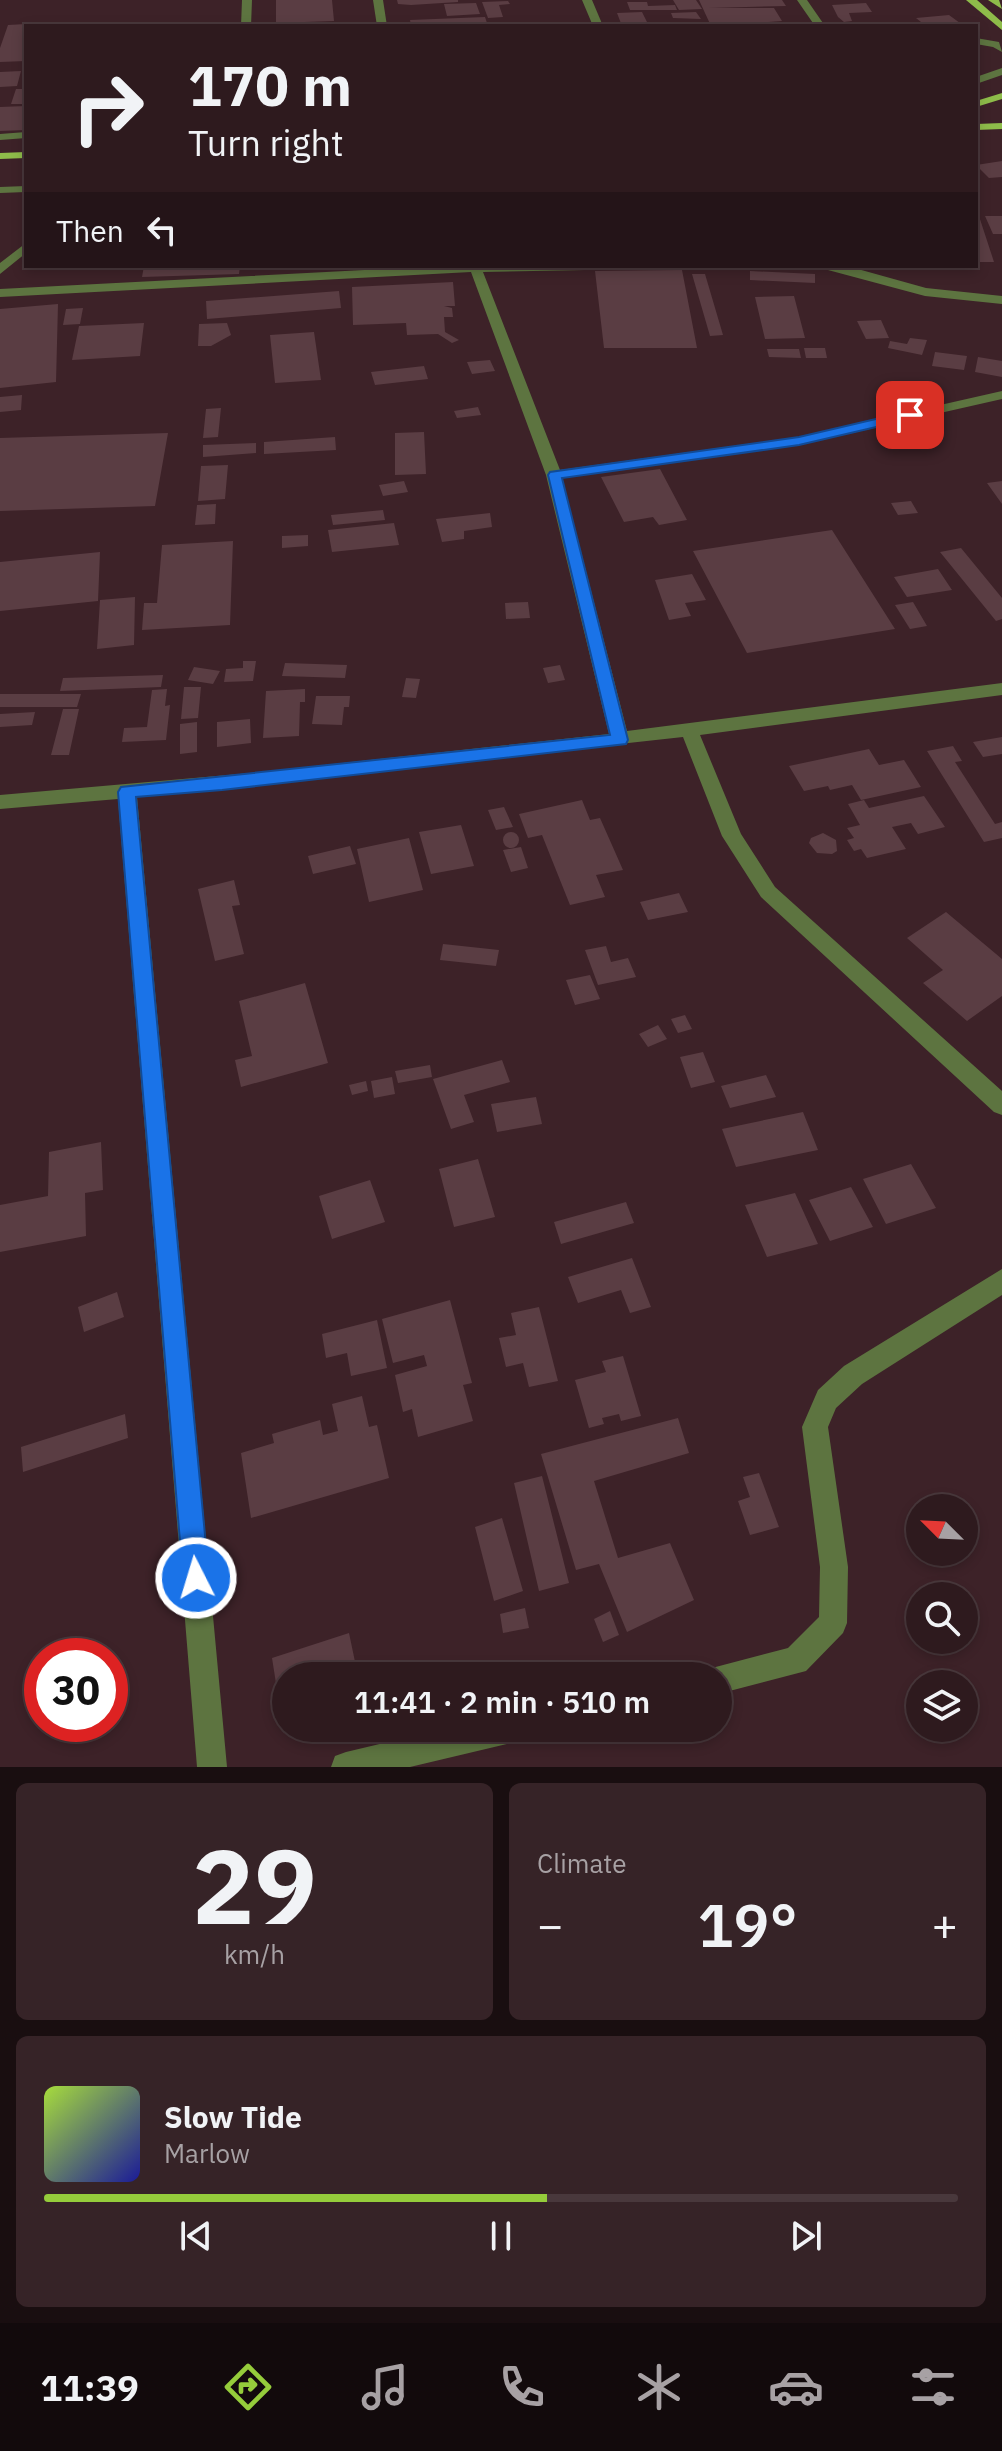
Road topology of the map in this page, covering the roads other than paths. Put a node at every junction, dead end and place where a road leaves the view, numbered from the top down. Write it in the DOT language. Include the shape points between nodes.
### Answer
graph roads {
  1 [pos="247,0"];
  2 [pos="378,0"];
  3 [pos="587,0"];
  4 [pos="802,0"];
  5 [pos="971,0"];
  6 [pos="993,0"];
  7 [pos="1002,6"];
  8 [pos="246,24"];
  9 [pos="382,24"];
  10 [pos="597,24"];
  11 [pos="819,24"];
  12 [pos="1002,27"];
  13 [pos="978,41"];
  14 [pos="1002,49"];
  15 [pos="1002,71"];
  16 [pos="978,80"];
  17 [pos="1002,96"];
  18 [pos="978,103"];
  19 [pos="1002,110"];
  20 [pos="978,111"];
  21 [pos="1002,126"];
  22 [pos="978,127"];
  23 [pos="24,135"];
  24 [pos="0,137"];
  25 [pos="24,155"];
  26 [pos="0,156"];
  27 [pos="24,189"];
  28 [pos="0,190"];
  29 [pos="24,249"];
  30 [pos="457,268"];
  31 [pos="475,268"];
  32 [pos="833,268"];
  33 [pos="0,270"];
  34 [pos="0,293"];
  35 [pos="1002,300"];
  36 [pos="1002,395"];
  37 [pos="554,475"];
  38 [pos="1002,689"];
  39 [pos="690,732"];
  40 [pos="620,740"];
  41 [pos="127,792"];
  42 [pos="0,802"];
  43 [pos="1002,1105"];
  44 [pos="1002,1281"];
  45 [pos="732,1676"];
  46 [pos="452,1742"];
  47 [pos="212,1767"];
  48 [pos="346,1767"];
  1 -- 8 [label="street"];
  2 -- 9 [label="street"];
  3 -- 10 [label="street"];
  4 -- 11 [label="street"];
  5 -- 12 [label="main road"];
  6 -- 7 [label="main road"];
  13 -- 14 [label="street"];
  15 -- 16 [label="street"];
  17 -- 18 [label="main road"];
  19 -- 20 [label="main road"];
  21 -- 22 [label="main road"];
  23 -- 24 [label="street"];
  25 -- 26 [label="main road"];
  27 -- 28 [label="street"];
  29 -- 33 [label="street"];
  30 -- 34 [label="street"];
  31 -- 37 [label="street"];
  32 -- 35 [label="street" via="925,292"];
  36 -- 37 [label="street" via="799,441"];
  37 -- 40 [label="street"];
  38 -- 39 [label="street"];
  39 -- 40 [label="street"];
  39 -- 43 [label="street" via="732,836 768,892"];
  40 -- 41 [label="street"];
  41 -- 42 [label="street"];
  41 -- 47 [label="street"];
  44 -- 45 [label="street" via="853,1375 827,1399 815,1427 834,1567 833,1623 796,1661"];
  46 -- 48 [label="street"];
}
